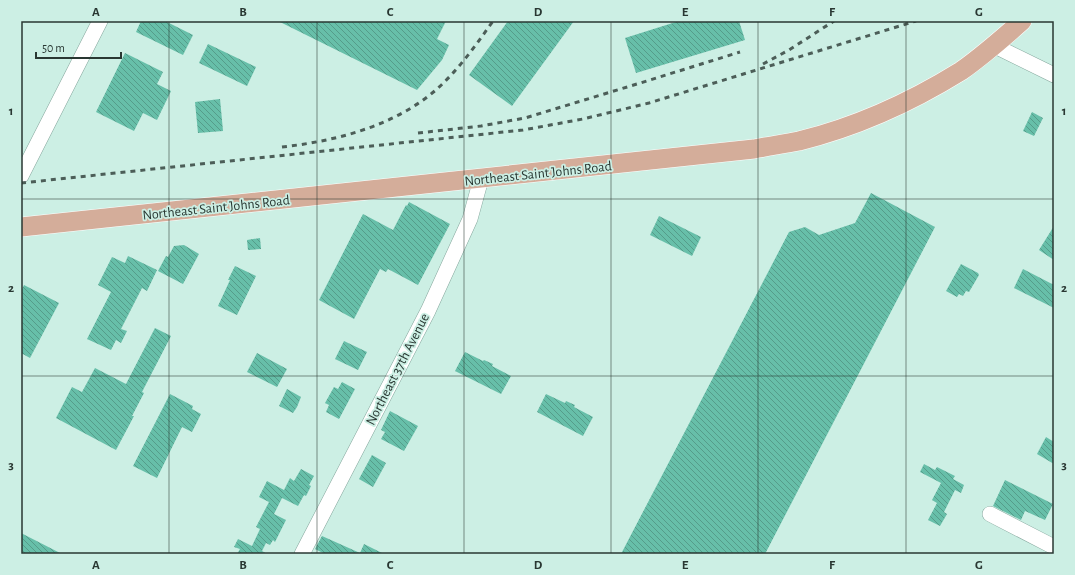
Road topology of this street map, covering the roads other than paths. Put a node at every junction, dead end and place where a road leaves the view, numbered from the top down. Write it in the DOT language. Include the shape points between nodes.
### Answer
graph roads {
  1 [pos="100,21"];
  2 [pos="1022,21"];
  3 [pos="994,45"];
  4 [pos="1054,75"];
  5 [pos="21,176"];
  6 [pos="481,179"];
  7 [pos="21,227"];
  8 [pos="990,514"];
  9 [pos="1054,547"];
  10 [pos="302,554"];
  1 -- 5 [label="street"];
  2 -- 3 [label="main road, Northeast Saint Johns Road"];
  3 -- 4 [label="street"];
  3 -- 6 [label="main road, Northeast Saint Johns Road" via="962,70 917,97 868,118 799,141 754,149"];
  6 -- 7 [label="main road, Northeast Saint Johns Road"];
  6 -- 10 [label="street, Northeast 37th Avenue" via="470,219 428,311"];
  8 -- 9 [label="street"];
}
